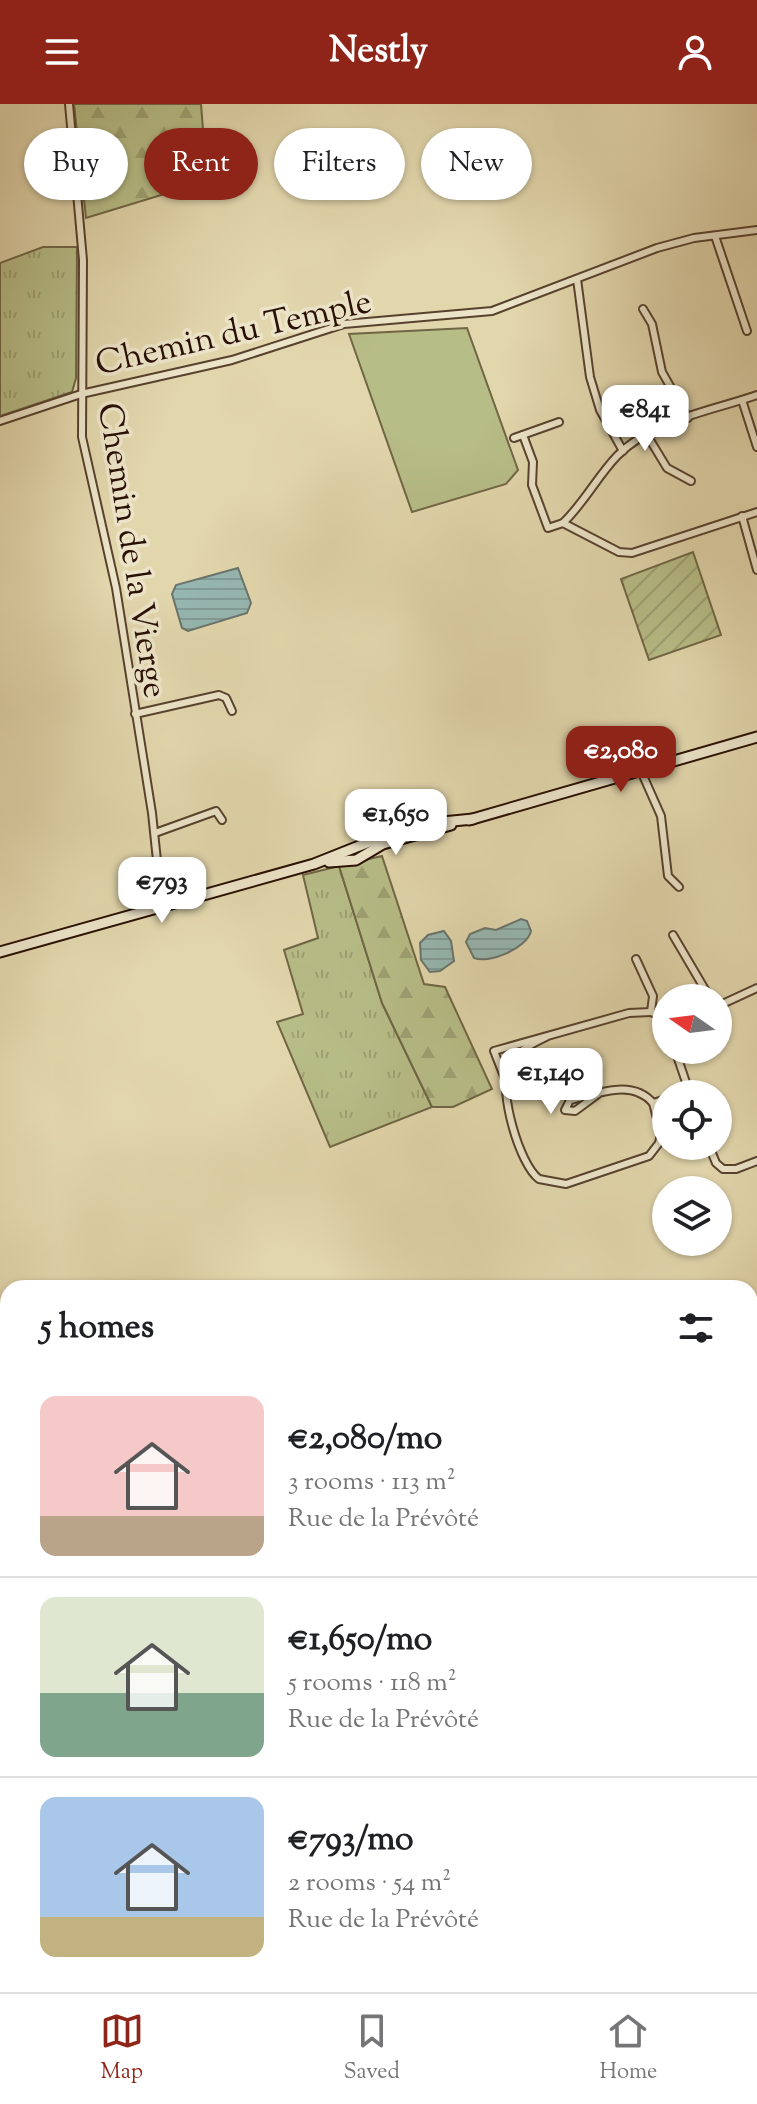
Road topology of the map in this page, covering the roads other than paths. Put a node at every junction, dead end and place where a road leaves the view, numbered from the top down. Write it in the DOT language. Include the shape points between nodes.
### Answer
graph roads {
  1 [pos="69,104"];
  2 [pos="757,230"];
  3 [pos="715,236"];
  4 [pos="577,279"];
  5 [pos="643,309"];
  6 [pos="747,331"];
  7 [pos="81,394"];
  8 [pos="757,395"];
  9 [pos="742,400"];
  10 [pos="688,418"];
  11 [pos="0,421"];
  12 [pos="559,422"];
  13 [pos="523,435"];
  14 [pos="647,435"];
  15 [pos="514,438"];
  16 [pos="757,447"];
  17 [pos="623,451"];
  18 [pos="691,481"];
  19 [pos="757,512"];
  20 [pos="742,516"];
  21 [pos="563,523"];
  22 [pos="757,570"];
  23 [pos="232,711"];
  24 [pos="135,714"];
  25 [pos="757,737"];
  26 [pos="641,771"];
  27 [pos="222,820"];
  28 [pos="155,833"];
  29 [pos="679,887"];
  30 [pos="162,908"];
  31 [pos="673,935"];
  32 [pos="0,952"];
  33 [pos="636,959"];
  34 [pos="702,984"];
  35 [pos="757,988"];
  36 [pos="732,1000"];
  37 [pos="651,1012"];
  38 [pos="546,1037"];
  39 [pos="494,1051"];
  40 [pos="484,1054"];
  41 [pos="505,1079"];
  42 [pos="598,1094"];
  43 [pos="652,1102"];
  44 [pos="652,1150"];
  45 [pos="715,1160"];
  46 [pos="757,1161"];
  1 -- 7 [label="street, Chemin de la Vierge" via="83,260"];
  2 -- 3 [label="street, Chemin du Temple"];
  3 -- 4 [label="street, Chemin du Temple" via="657,248"];
  3 -- 6 [label="street"];
  4 -- 7 [label="street, Chemin du Temple" via="492,311 344,324 232,360"];
  4 -- 17 [label="street" via="590,377 603,417"];
  5 -- 10 [label="street" via="652,324 662,372"];
  7 -- 11 [label="street, Chemin du Temple"];
  7 -- 24 [label="street, Chemin de la Vierge" via="83,445 108,544"];
  8 -- 9 [label="street"];
  9 -- 10 [label="street"];
  9 -- 16 [label="street"];
  10 -- 14 [label="street"];
  12 -- 13 [label="street"];
  13 -- 15 [label="street"];
  13 -- 21 [label="street" via="533,464 532,485 548,528"];
  14 -- 17 [label="street"];
  14 -- 18 [label="street" via="667,468"];
  17 -- 21 [label="street"];
  19 -- 20 [label="street"];
  20 -- 21 [label="street" via="625,554"];
  20 -- 22 [label="street"];
  23 -- 24 [label="street" via="219,695"];
  24 -- 28 [label="street, Chemin de la Vierge"];
  25 -- 26 [label="street"];
  26 -- 29 [label="street" via="661,816 666,868"];
  26 -- 30 [label="street" via="383,844 356,860 314,864"];
  27 -- 28 [label="street" via="216,811"];
  28 -- 30 [label="street, Chemin de la Vierge"];
  30 -- 32 [label="street"];
  31 -- 34 [label="street"];
  33 -- 37 [label="street" via="653,996"];
  35 -- 36 [label="street"];
  37 -- 38 [label="street" via="629,1013"];
  38 -- 39 [label="street"];
  38 -- 41 [label="street" via="516,1056"];
  39 -- 40 [label="street"];
  39 -- 41 [label="street"];
  41 -- 44 [label="street" via="507,1104 527,1167 539,1179 566,1184 649,1156"];
  42 -- 42 [label="street" via="568,1101 565,1110 575,1111"];
  42 -- 43 [label="street" via="630,1089"];
  45 -- 46 [label="street" via="730,1170"];
}
